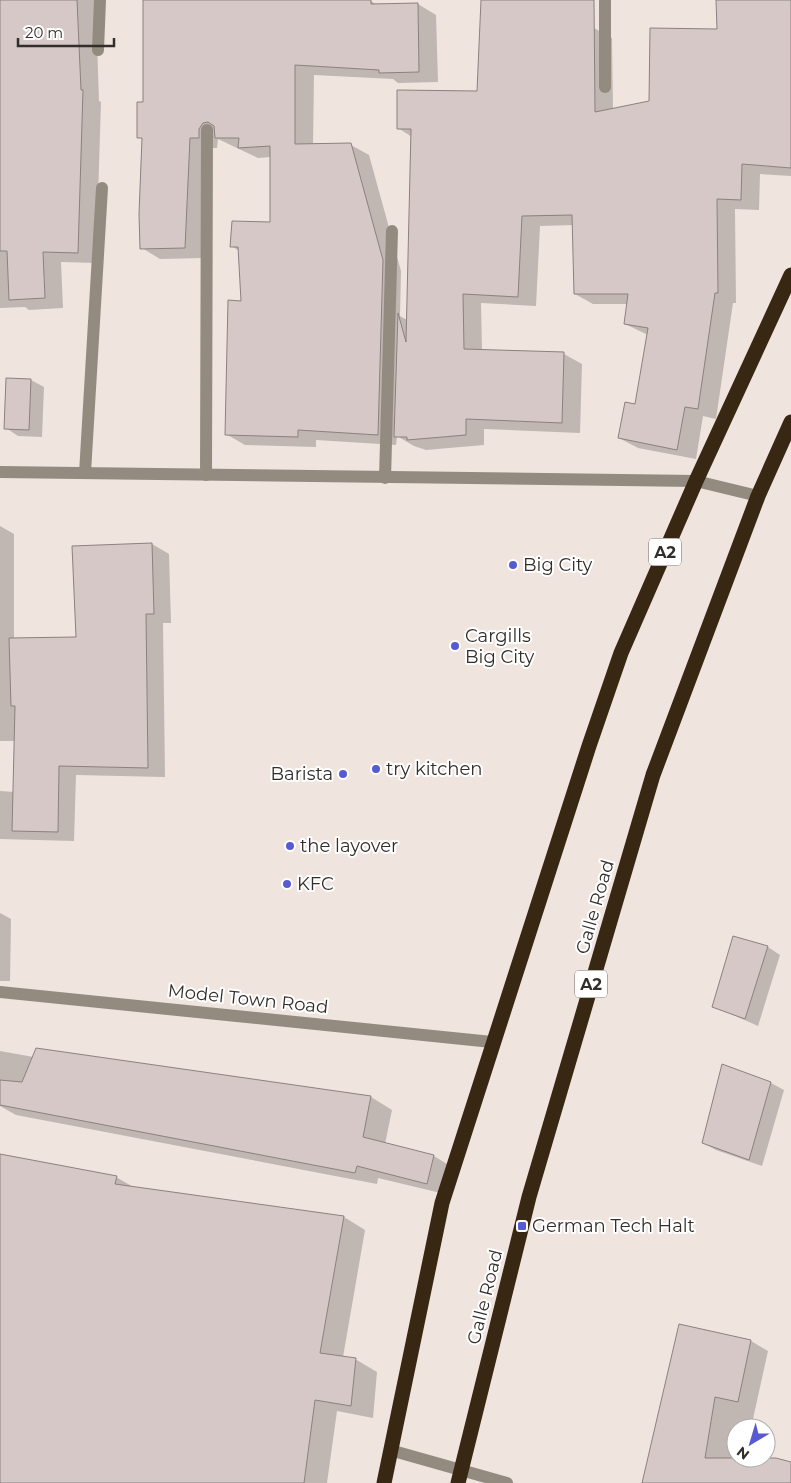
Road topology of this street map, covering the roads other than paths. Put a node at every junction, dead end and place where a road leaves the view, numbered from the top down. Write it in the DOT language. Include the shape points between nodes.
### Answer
graph roads {
  1 [pos="100,0"];
  2 [pos="604,0"];
  3 [pos="98,50"];
  4 [pos="604,87"];
  5 [pos="207,130"];
  6 [pos="102,188"];
  7 [pos="392,231"];
  8 [pos="791,275"];
  9 [pos="791,422"];
  10 [pos="0,472"];
  11 [pos="85,473"];
  12 [pos="206,475"];
  13 [pos="385,478"];
  14 [pos="696,482"];
  15 [pos="758,496"];
  16 [pos="0,992"];
  17 [pos="492,1042"];
  18 [pos="390,1450"];
  19 [pos="460,1477"];
  20 [pos="384,1483"];
  21 [pos="507,1483"];
  1 -- 3 [label="street"];
  2 -- 4 [label="street"];
  5 -- 12 [label="street"];
  6 -- 11 [label="street"];
  7 -- 13 [label="street"];
  8 -- 14 [label="highway, A2"];
  9 -- 15 [label="highway, A2"];
  10 -- 11 [label="street"];
  11 -- 12 [label="street"];
  12 -- 13 [label="street"];
  13 -- 14 [label="street"];
  14 -- 15 [label="street"];
  14 -- 17 [label="highway, A2" via="621,653"];
  15 -- 19 [label="highway, Galle Road / A2" via="653,774 529,1197"];
  16 -- 17 [label="street, Model Town Road"];
  17 -- 18 [label="highway, A2" via="442,1203"];
  18 -- 19 [label="street"];
  18 -- 20 [label="highway, A2"];
  19 -- 21 [label="street"];
}
